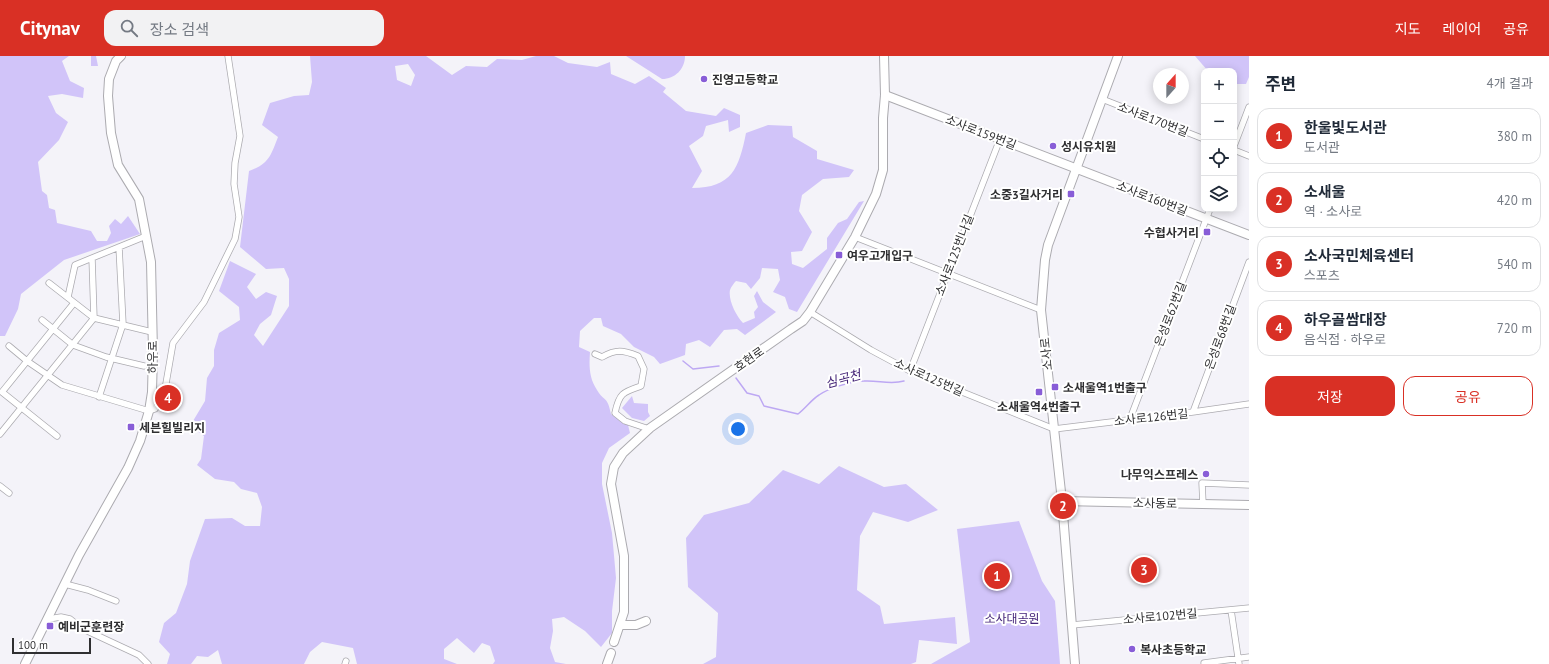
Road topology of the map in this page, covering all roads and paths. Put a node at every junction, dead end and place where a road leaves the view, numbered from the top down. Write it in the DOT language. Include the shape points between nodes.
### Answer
graph roads {
  1 [pos="121,56"];
  2 [pos="228,56"];
  3 [pos="884,56"];
  4 [pos="1118,56"];
  5 [pos="885,95"];
  6 [pos="1102,99"];
  7 [pos="1249,107"];
  8 [pos="1201,137"];
  9 [pos="1000,139"];
  10 [pos="1236,140"];
  11 [pos="1237,151"];
  12 [pos="1249,156"];
  13 [pos="1077,168"];
  14 [pos="1209,212"];
  15 [pos="1206,219"];
  16 [pos="1249,235"];
  17 [pos="146,236"];
  18 [pos="855,237"];
  19 [pos="119,247"];
  20 [pos="92,258"];
  21 [pos="1249,262"];
  22 [pos="947,274"];
  23 [pos="49,283"];
  24 [pos="68,297"];
  25 [pos="74,302"];
  26 [pos="1041,310"];
  27 [pos="810,312"];
  28 [pos="94,318"];
  29 [pos="42,320"];
  30 [pos="123,324"];
  31 [pos="53,330"];
  32 [pos="152,332"];
  33 [pos="9,346"];
  34 [pos="73,346"];
  35 [pos="595,354"];
  36 [pos="111,358"];
  37 [pos="27,361"];
  38 [pos="144,366"];
  39 [pos="910,371"];
  40 [pos="48,376"];
  41 [pos="1,392"];
  42 [pos="99,397"];
  43 [pos="1249,404"];
  44 [pos="21,409"];
  45 [pos="149,411"];
  46 [pos="1193,412"];
  47 [pos="1130,418"];
  48 [pos="649,429"];
  49 [pos="1054,429"];
  50 [pos="0,434"];
  51 [pos="56,436"];
  52 [pos="1249,485"];
  53 [pos="0,486"];
  54 [pos="9,494"];
  55 [pos="1062,501"];
  56 [pos="1203,504"];
  57 [pos="1249,505"];
  58 [pos="65,584"];
  59 [pos="116,601"];
  60 [pos="1249,608"];
  61 [pos="1231,610"];
  62 [pos="48,619"];
  63 [pos="646,621"];
  64 [pos="620,625"];
  65 [pos="1072,625"];
  66 [pos="614,642"];
  67 [pos="610,653"];
  68 [pos="1249,658"];
  69 [pos="1239,661"];
  70 [pos="1204,663"];
  71 [pos="25,664"];
  72 [pos="148,664"];
  73 [pos="607,664"];
  74 [pos="1075,664"];
  1 -- 17 [label="street, 하우로" via="116,61 109,79 111,133 118,165 139,199"];
  2 -- 45 [label="street" via="240,136 235,163 234,184 239,217 235,239 204,302 173,343 164,395 155,409"];
  3 -- 5 [label="street, 호현로"];
  4 -- 6 [label="street, 소사로"];
  5 -- 9 [label="street, 소사로159번길"];
  5 -- 18 [label="street, 호현로" via="883,170 876,194"];
  6 -- 8 [label="street, 소사로170번길"];
  6 -- 13 [label="street, 소사로"];
  7 -- 10 [label="street"];
  9 -- 13 [label="street, 소사로159번길"];
  9 -- 22 [label="street, 소사로125번나길"];
  11 -- 12 [label="street"];
  13 -- 15 [label="street, 소사로160번길"];
  13 -- 26 [label="street, 소사로" via="1048,245"];
  14 -- 15 [label="street, 은성로62번길"];
  15 -- 16 [label="street, 소사로160번길"];
  15 -- 47 [label="street, 은성로62번길"];
  17 -- 19 [label="street"];
  17 -- 32 [label="street, 하우로" via="151,262"];
  18 -- 22 [label="street"];
  18 -- 27 [label="street, 호현로"];
  19 -- 20 [label="street"];
  19 -- 30 [label="street"];
  20 -- 24 [label="street" via="75,265"];
  20 -- 28 [label="street"];
  21 -- 46 [label="street, 은성로68번길"];
  22 -- 26 [label="street"];
  22 -- 39 [label="street, 소사로125번나길"];
  23 -- 24 [label="street"];
  24 -- 25 [label="street"];
  25 -- 28 [label="street"];
  25 -- 31 [label="street"];
  26 -- 49 [label="street, 소사로"];
  27 -- 39 [label="street, 소사로125번길"];
  27 -- 48 [label="street, 호현로" via="803,321"];
  28 -- 30 [label="street"];
  28 -- 34 [label="street"];
  29 -- 31 [label="street"];
  30 -- 32 [label="street"];
  30 -- 36 [label="street"];
  31 -- 34 [label="street"];
  31 -- 37 [label="street"];
  32 -- 45 [label="street, 하우로" via="152,392"];
  33 -- 37 [label="street"];
  34 -- 36 [label="street"];
  34 -- 40 [label="street"];
  35 -- 48 [label="street" via="602,357 625,350 638,356 644,369 641,386 625,392 618,399 615,413 625,421"];
  36 -- 38 [label="street"];
  36 -- 42 [label="street"];
  37 -- 40 [label="street"];
  37 -- 41 [label="street"];
  39 -- 49 [label="street, 소사로125번길"];
  40 -- 42 [label="street" via="62,385"];
  40 -- 44 [label="street"];
  41 -- 44 [label="street"];
  42 -- 45 [label="street"];
  43 -- 46 [label="street, 소사로126번길"];
  44 -- 50 [label="street"];
  44 -- 51 [label="street"];
  45 -- 58 [label="street, 하우로" via="128,468"];
  46 -- 47 [label="street, 소사로126번길"];
  47 -- 49 [label="street, 소사로126번길"];
  48 -- 64 [label="street, 호현로" via="623,453 614,467 611,484 624,556 624,612"];
  49 -- 55 [label="street, 소사로"];
  52 -- 56 [label="street" via="1202,483"];
  53 -- 54 [label="street"];
  55 -- 56 [label="street, 소사동로"];
  55 -- 65 [label="street, 소사로"];
  56 -- 57 [label="street, 소사동로"];
  58 -- 59 [label="street"];
  58 -- 62 [label="street, 하우로"];
  60 -- 61 [label="street, 소사로102번길"];
  61 -- 65 [label="street, 소사로102번길"];
  61 -- 69 [label="street"];
  62 -- 71 [label="street, 하우로"];
  62 -- 72 [label="street" via="70,619 81,628 139,654"];
  63 -- 64 [label="street" via="636,625"];
  64 -- 66 [label="street, 호현로"];
  65 -- 74 [label="street, 소사로"];
  67 -- 73 [label="street"];
  68 -- 69 [label="street"];
  69 -- 70 [label="street"];
}
